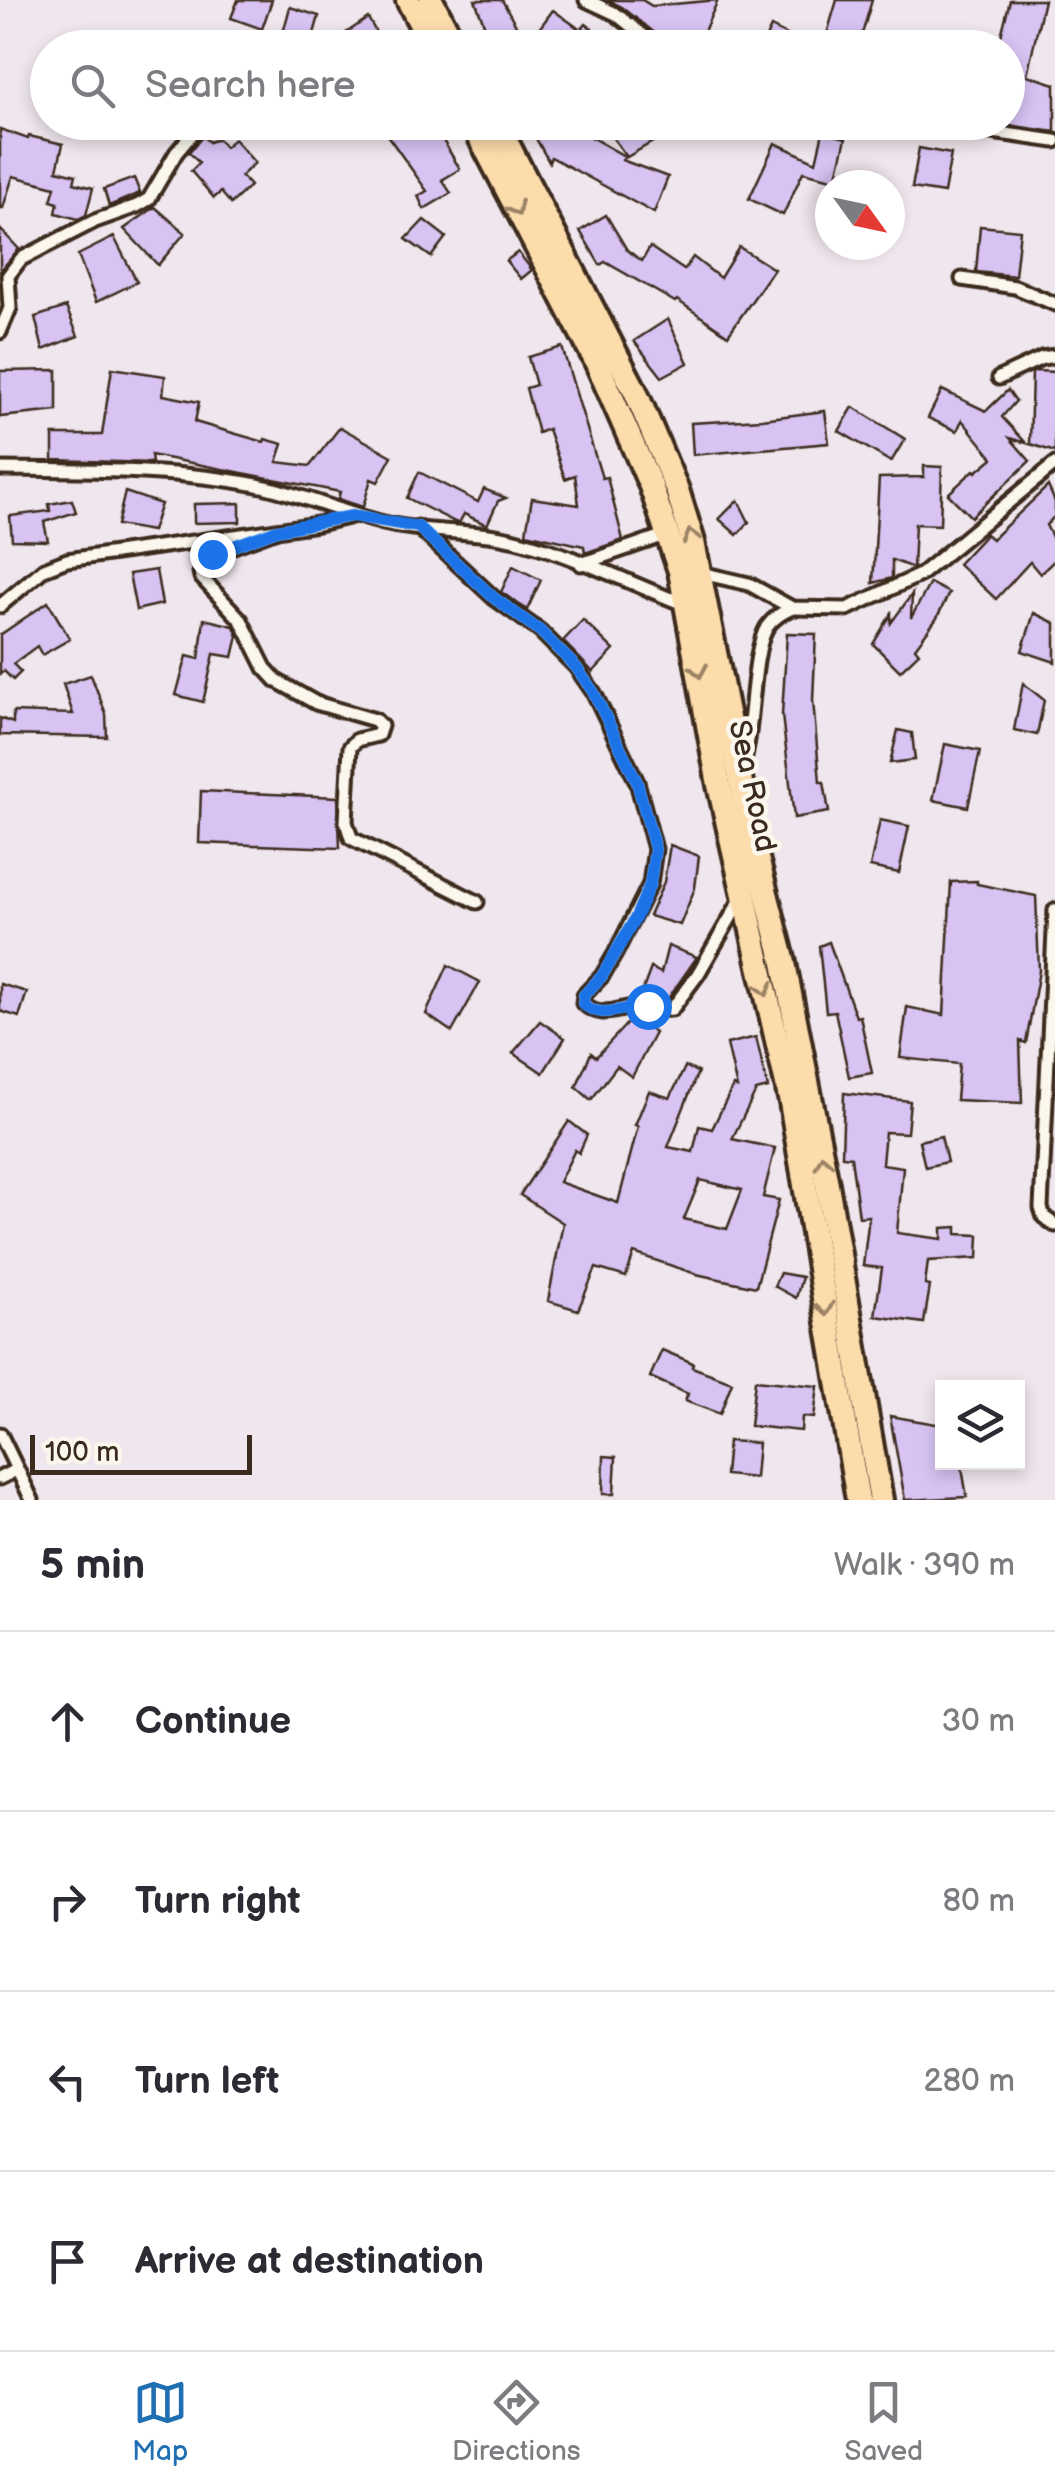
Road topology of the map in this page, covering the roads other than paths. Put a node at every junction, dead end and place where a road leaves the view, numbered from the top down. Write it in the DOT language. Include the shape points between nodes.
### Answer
graph roads {
  1 [pos="408,0"];
  2 [pos="431,0"];
  3 [pos="586,0"];
  4 [pos="424,30"];
  5 [pos="447,30"];
  6 [pos="636,30"];
  7 [pos="1025,137"];
  8 [pos="187,140"];
  9 [pos="481,140"];
  10 [pos="505,140"];
  11 [pos="1055,141"];
  12 [pos="962,280"];
  13 [pos="1055,304"];
  14 [pos="0,332"];
  15 [pos="1055,356"];
  16 [pos="999,378"];
  17 [pos="1055,464"];
  18 [pos="0,468"];
  19 [pos="352,516"];
  20 [pos="418,527"];
  21 [pos="277,530"];
  22 [pos="668,534"];
  23 [pos="580,564"];
  24 [pos="701,573"];
  25 [pos="0,606"];
  26 [pos="687,606"];
  27 [pos="792,608"];
  28 [pos="740,774"];
  29 [pos="744,896"];
  30 [pos="477,902"];
  31 [pos="1055,910"];
  32 [pos="1052,1026"];
  33 [pos="790,1048"];
  34 [pos="1049,1139"];
  35 [pos="822,1221"];
  36 [pos="1055,1225"];
  37 [pos="0,1434"];
  38 [pos="16,1470"];
  39 [pos="0,1478"];
  40 [pos="32,1500"];
  41 [pos="858,1500"];
  42 [pos="881,1500"];
  1 -- 4 [label="highway"];
  2 -- 5 [label="highway"];
  3 -- 6 [label="street"];
  7 -- 11 [label="street"];
  8 -- 14 [label="street" via="138,206 21,259 8,276 10,308"];
  9 -- 22 [label="highway, Sea Road, one-way" via="596,360"];
  24 -- 10 [label="highway, Sea Road, one-way" via="635,391"];
  12 -- 13 [label="street" via="1015,287"];
  15 -- 16 [label="street"];
  17 -- 27 [label="street" via="898,587 848,609"];
  18 -- 19 [label="street" via="216,479 289,493"];
  19 -- 20 [label="street"];
  19 -- 21 [label="street"];
  20 -- 23 [label="street" via="523,542"];
  20 -- 29 [label="street" via="576,667 637,782 655,849 650,884 583,1004 606,1014 638,1006 672,1009"];
  21 -- 25 [label="street" via="67,560 44,568"];
  21 -- 30 [label="street" via="212,554 201,577 241,620 277,682 381,726 350,748 350,838"];
  22 -- 23 [label="street"];
  22 -- 26 [label="highway, Sea Road"];
  23 -- 26 [label="street"];
  24 -- 27 [label="street" via="749,584"];
  24 -- 28 [label="highway, Sea Road"];
  26 -- 29 [label="highway, Sea Road, one-way"];
  27 -- 28 [label="street" via="767,628 761,643"];
  28 -- 33 [label="highway, Sea Road"];
  29 -- 33 [label="highway, Sea Road, one-way"];
  31 -- 32 [label="street"];
  32 -- 34 [label="street"];
  33 -- 35 [label="highway, Sea Road"];
  34 -- 36 [label="street" via="1041,1208"];
  35 -- 41 [label="highway, Sea Road, one-way"];
  35 -- 42 [label="highway, Sea Road"];
  37 -- 38 [label="street"];
  38 -- 39 [label="street"];
  38 -- 40 [label="street"];
}
